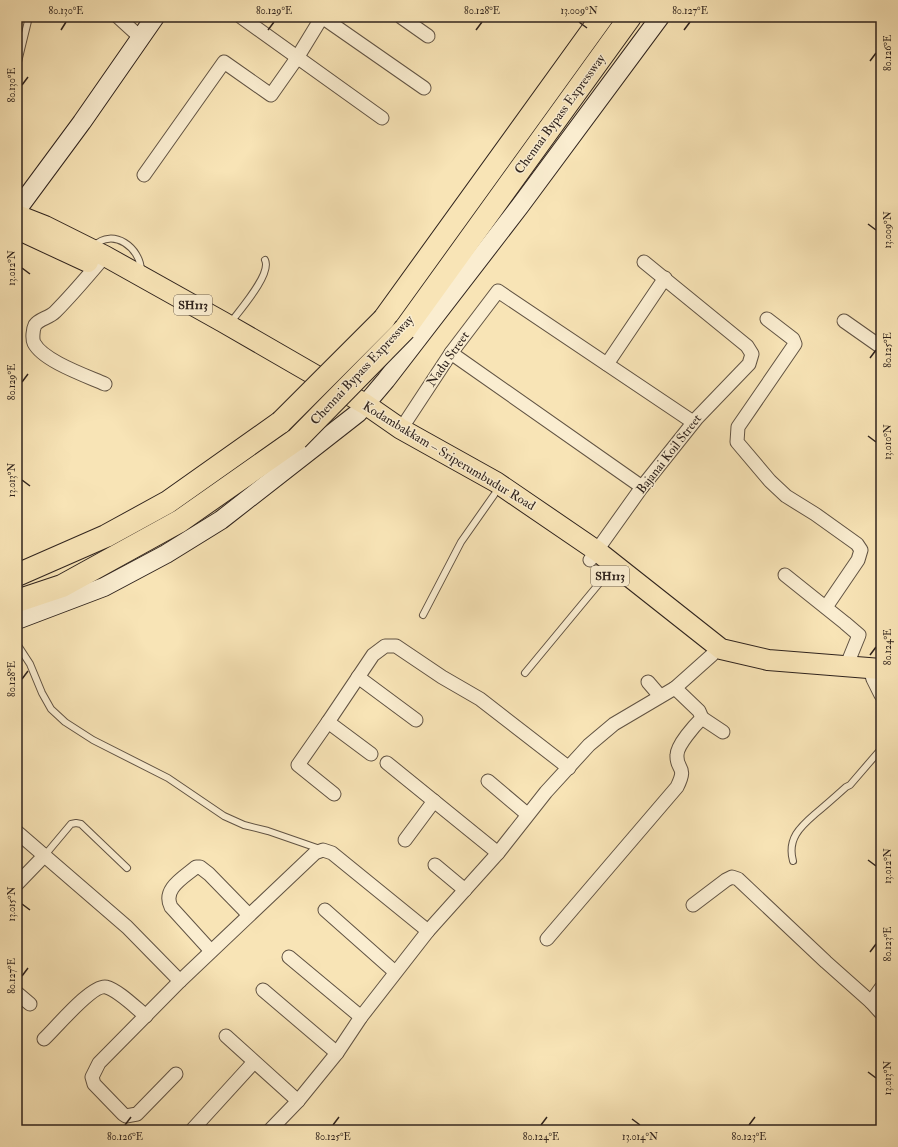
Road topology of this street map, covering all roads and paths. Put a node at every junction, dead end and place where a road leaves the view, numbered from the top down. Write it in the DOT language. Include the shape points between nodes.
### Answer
graph roads {
  1 [pos="29,17"];
  2 [pos="118,17"];
  3 [pos="155,17"];
  4 [pos="241,17"];
  5 [pos="322,17"];
  6 [pos="401,17"];
  7 [pos="602,17"];
  8 [pos="630,17"];
  9 [pos="660,17"];
  10 [pos="428,36"];
  11 [pos="141,38"];
  12 [pos="297,58"];
  13 [pos="17,66"];
  14 [pos="424,88"];
  15 [pos="382,118"];
  16 [pos="144,175"];
  17 [pos="17,210"];
  18 [pos="17,215"];
  19 [pos="17,229"];
  20 [pos="98,257"];
  21 [pos="265,260"];
  22 [pos="644,262"];
  23 [pos="665,278"];
  24 [pos="767,318"];
  25 [pos="844,321"];
  26 [pos="229,325"];
  27 [pos="881,347"];
  28 [pos="451,353"];
  29 [pos="607,364"];
  30 [pos="105,384"];
  31 [pos="361,409"];
  32 [pos="693,422"];
  33 [pos="401,429"];
  34 [pos="642,487"];
  35 [pos="494,495"];
  36 [pos="593,556"];
  37 [pos="606,574"];
  38 [pos="17,575"];
  39 [pos="785,575"];
  40 [pos="17,601"];
  41 [pos="826,606"];
  42 [pos="422,615"];
  43 [pos="17,620"];
  44 [pos="17,644"];
  45 [pos="712,655"];
  46 [pos="846,668"];
  47 [pos="526,673"];
  48 [pos="358,677"];
  49 [pos="877,678"];
  50 [pos="648,682"];
  51 [pos="675,688"];
  52 [pos="660,696"];
  53 [pos="702,718"];
  54 [pos="416,720"];
  55 [pos="328,722"];
  56 [pos="723,732"];
  57 [pos="881,749"];
  58 [pos="371,754"];
  59 [pos="387,763"];
  60 [pos="570,768"];
  61 [pos="488,781"];
  62 [pos="334,794"];
  63 [pos="434,801"];
  64 [pos="527,814"];
  65 [pos="17,832"];
  66 [pos="405,840"];
  67 [pos="323,850"];
  68 [pos="498,852"];
  69 [pos="45,855"];
  70 [pos="793,862"];
  71 [pos="435,865"];
  72 [pos="127,868"];
  73 [pos="17,884"];
  74 [pos="465,890"];
  75 [pos="694,905"];
  76 [pos="325,910"];
  77 [pos="249,915"];
  78 [pos="428,931"];
  79 [pos="547,939"];
  80 [pos="211,951"];
  81 [pos="289,958"];
  82 [pos="395,972"];
  83 [pos="180,981"];
  84 [pos="881,988"];
  85 [pos="262,990"];
  86 [pos="17,993"];
  87 [pos="871,1002"];
  88 [pos="30,1004"];
  89 [pos="881,1013"];
  90 [pos="146,1016"];
  91 [pos="361,1017"];
  92 [pos="226,1036"];
  93 [pos="44,1039"];
  94 [pos="337,1053"];
  95 [pos="254,1062"];
  96 [pos="176,1074"];
  97 [pos="298,1101"];
  98 [pos="192,1130"];
  99 [pos="270,1130"];
  1 -- 13 [label="lane"];
  2 -- 11 [label="street"];
  3 -- 11 [label="street"];
  4 -- 12 [label="street"];
  5 -- 12 [label="street"];
  5 -- 14 [label="street"];
  6 -- 10 [label="street"];
  7 -- 38 [label="highway, Chennai Bypass Expressway, bridge" via="384,319 280,422 168,502 106,536"];
  8 -- 40 [label="highway, Chennai Bypass Expressway, bridge" via="405,329 297,439 180,521 62,586"];
  9 -- 31 [label="street" via="520,206"];
  11 -- 17 [label="street"];
  12 -- 15 [label="street"];
  12 -- 16 [label="street" via="270,95 224,62"];
  18 -- 20 [label="main road, Kodambakkam – Sriperumbudur Road / SH113" via="45,226"];
  19 -- 20 [label="main road, Kodambakkam – Sriperumbudur Road / SH113"];
  20 -- 26 [label="main road, Kodambakkam – Sriperumbudur Road / SH113" via="140,276"];
  20 -- 30 [label="street" via="66,302 49,317 38,321 34,327 33,342 50,358"];
  20 -- 31 [label="main road, Kodambakkam – Sriperumbudur Road / SH113" via="206,325"];
  21 -- 26 [label="lane" via="265,270 250,299"];
  22 -- 23 [label="street"];
  23 -- 29 [label="street"];
  23 -- 32 [label="street, Bajanai Koil Street" via="747,346 752,354 749,364"];
  24 -- 41 [label="street" via="793,339 795,344 738,427 737,442 747,456 786,496 857,544 861,550 858,560"];
  25 -- 27 [label="street"];
  26 -- 31 [label="main road, Kodambakkam – Sriperumbudur Road / SH113"];
  28 -- 29 [label="street, Nadu Street" via="498,291"];
  28 -- 33 [label="street, Nadu Street"];
  28 -- 34 [label="street"];
  29 -- 32 [label="street"];
  31 -- 33 [label="main road, Kodambakkam – Sriperumbudur Road / SH113"];
  31 -- 35 [label="main road, Kodambakkam – Sriperumbudur Road / SH113"];
  31 -- 43 [label="street" via="221,520 166,554 104,588"];
  32 -- 34 [label="street, Bajanai Koil Street"];
  33 -- 36 [label="main road, Kodambakkam – Sriperumbudur Road / SH113" via="496,482"];
  34 -- 36 [label="street, Bajanai Koil Street"];
  35 -- 36 [label="main road, Kodambakkam – Sriperumbudur Road / SH113"];
  35 -- 42 [label="lane" via="461,542"];
  36 -- 37 [label="main road, Kodambakkam – Sriperumbudur Road / SH113"];
  36 -- 46 [label="main road, Kodambakkam – Sriperumbudur Road / SH113" via="721,649 768,660"];
  37 -- 45 [label="main road, Kodambakkam – Sriperumbudur Road / SH113"];
  37 -- 47 [label="lane"];
  39 -- 41 [label="street"];
  41 -- 46 [label="street" via="859,635"];
  44 -- 67 [label="lane" via="30,664 51,710 65,722 93,740 168,778 224,816 244,825"];
  45 -- 49 [label="main road, Kodambakkam – Sriperumbudur Road / SH113" via="767,669"];
  45 -- 51 [label="street"];
  46 -- 49 [label="main road, Kodambakkam – Sriperumbudur Road / SH113"];
  48 -- 54 [label="street"];
  48 -- 55 [label="street"];
  48 -- 60 [label="street" via="373,655 385,646 396,646 480,699"];
  50 -- 52 [label="street"];
  51 -- 52 [label="street"];
  51 -- 53 [label="street" via="699,711"];
  52 -- 60 [label="street" via="614,724 589,745"];
  53 -- 56 [label="street"];
  53 -- 79 [label="street" via="676,754 682,769 682,777 677,787"];
  55 -- 58 [label="street"];
  55 -- 62 [label="street" via="298,765"];
  57 -- 70 [label="lane" via="850,785 795,833 791,844"];
  59 -- 63 [label="street"];
  60 -- 64 [label="street"];
  61 -- 64 [label="street"];
  63 -- 66 [label="street"];
  63 -- 68 [label="street"];
  64 -- 68 [label="street"];
  65 -- 69 [label="street"];
  67 -- 77 [label="street" via="314,853"];
  67 -- 78 [label="street" via="332,853"];
  68 -- 74 [label="street"];
  69 -- 72 [label="lane" via="71,824 76,823 81,824"];
  69 -- 73 [label="street"];
  69 -- 83 [label="street" via="128,927"];
  71 -- 74 [label="street"];
  74 -- 78 [label="street"];
  75 -- 87 [label="street" via="726,880 732,877 738,879"];
  76 -- 82 [label="street"];
  77 -- 80 [label="street"];
  77 -- 80 [label="street" via="200,867 174,886 168,893 167,900"];
  78 -- 82 [label="street"];
  80 -- 83 [label="street"];
  81 -- 91 [label="street"];
  82 -- 91 [label="street"];
  83 -- 90 [label="street"];
  84 -- 87 [label="street"];
  85 -- 94 [label="street"];
  86 -- 88 [label="street"];
  87 -- 89 [label="street"];
  90 -- 93 [label="street" via="112,990 99,988"];
  90 -- 96 [label="street" via="99,1063 92,1077 94,1084 123,1114 132,1116 137,1114"];
  91 -- 94 [label="street"];
  92 -- 95 [label="street"];
  94 -- 97 [label="street"];
  95 -- 97 [label="street"];
  95 -- 98 [label="street"];
  97 -- 99 [label="street"];
}
